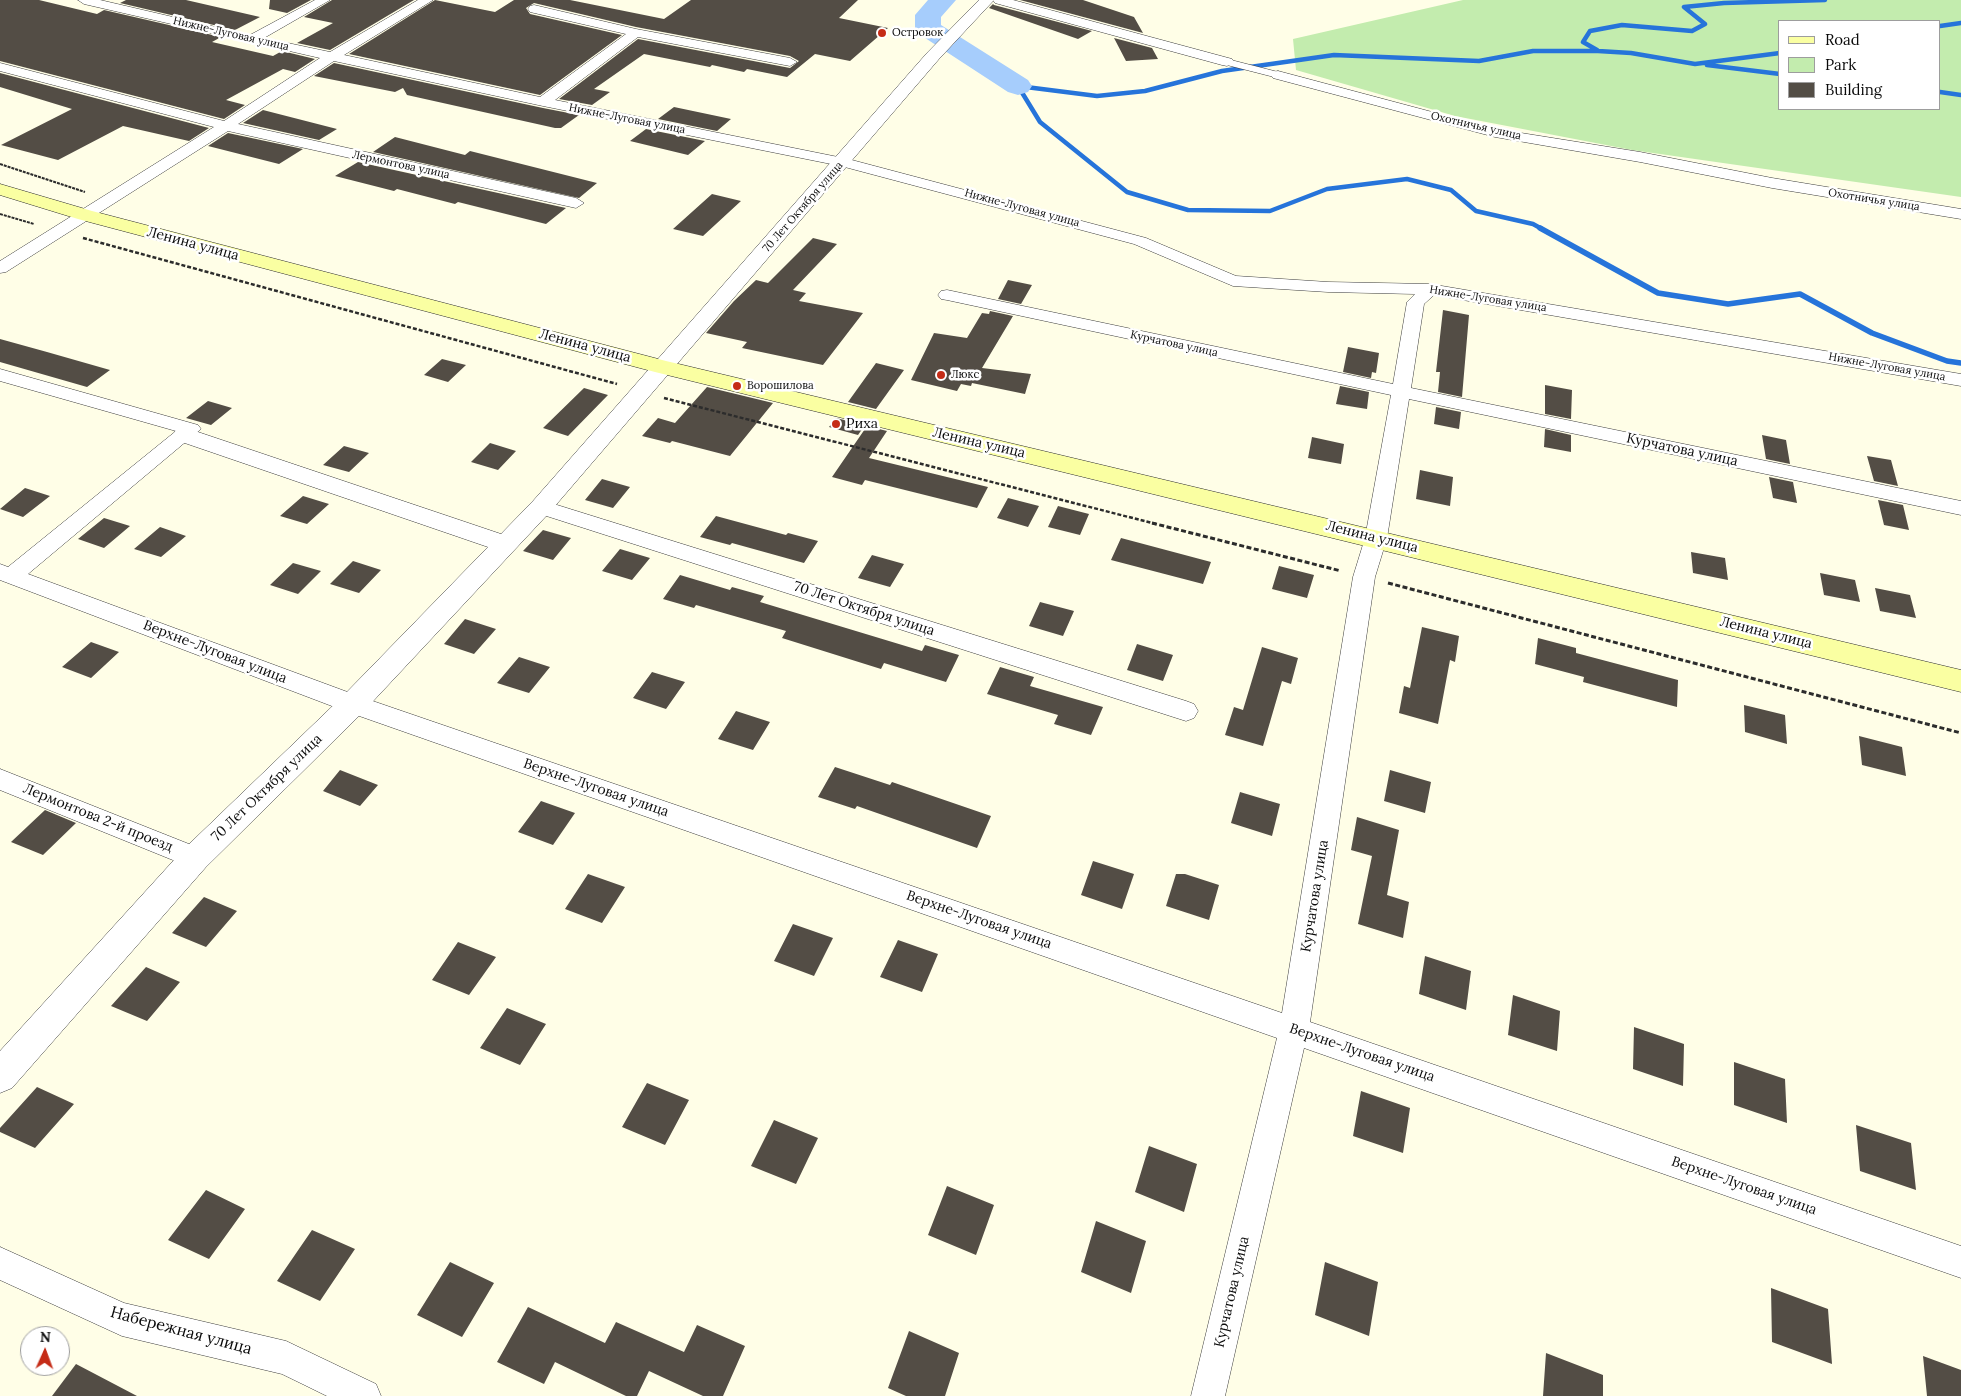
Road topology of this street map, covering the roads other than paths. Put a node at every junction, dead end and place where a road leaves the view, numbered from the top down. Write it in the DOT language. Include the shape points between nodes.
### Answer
graph roads {
  1 [pos="84,0"];
  2 [pos="324,0"];
  3 [pos="426,0"];
  4 [pos="987,0"];
  5 [pos="999,0"];
  6 [pos="534,9"];
  7 [pos="636,33"];
  8 [pos="252,39"];
  9 [pos="332,56"];
  10 [pos="790,62"];
  11 [pos="1227,62"];
  12 [pos="0,67"];
  13 [pos="1278,75"];
  14 [pos="543,102"];
  15 [pos="226,126"];
  16 [pos="843,162"];
  17 [pos="0,190"];
  18 [pos="576,203"];
  19 [pos="1961,214"];
  20 [pos="85,215"];
  21 [pos="0,268"];
  22 [pos="1430,289"];
  23 [pos="947,294"];
  24 [pos="664,367"];
  25 [pos="0,375"];
  26 [pos="1961,380"];
  27 [pos="1402,392"];
  28 [pos="188,432"];
  29 [pos="541,507"];
  30 [pos="1961,508"];
  31 [pos="1376,538"];
  32 [pos="506,544"];
  33 [pos="6,574"];
  34 [pos="1961,681"];
  35 [pos="353,704"];
  36 [pos="1186,711"];
  37 [pos="0,779"];
  38 [pos="195,858"];
  39 [pos="1294,1029"];
  40 [pos="0,1076"];
  41 [pos="1961,1262"];
  42 [pos="0,1263"];
  43 [pos="364,1396"];
  44 [pos="1208,1396"];
  1 -- 8 [label="street, Нижне-Луговая улица"];
  2 -- 8 [label="street"];
  3 -- 9 [label="street"];
  4 -- 16 [label="street, 70 Лет Октября улица" via="933,56"];
  5 -- 11 [label="street, Охотничья улица"];
  6 -- 7 [label="street"];
  7 -- 10 [label="street"];
  7 -- 14 [label="street"];
  8 -- 9 [label="street, Нижне-Луговая улица"];
  9 -- 14 [label="street, Нижне-Луговая улица"];
  9 -- 15 [label="street"];
  11 -- 13 [label="street, Охотничья улица"];
  12 -- 15 [label="street, Лермонтова улица"];
  13 -- 19 [label="street, Охотничья улица" via="1495,133 1640,157 1772,184"];
  14 -- 16 [label="street, Нижне-Луговая улица"];
  15 -- 18 [label="street, Лермонтова улица"];
  15 -- 20 [label="street"];
  16 -- 22 [label="street, Нижне-Луговая улица" via="1140,241 1233,281 1328,288"];
  16 -- 24 [label="street, 70 Лет Октября улица"];
  17 -- 20 [label="main road, Ленина улица"];
  20 -- 21 [label="street"];
  20 -- 24 [label="main road, Ленина улица"];
  22 -- 26 [label="street, Нижне-Луговая улица"];
  22 -- 27 [label="street, Курчатова улица" via="1416,302"];
  23 -- 27 [label="street, Курчатова улица"];
  24 -- 29 [label="street, 70 Лет Октября улица"];
  24 -- 31 [label="main road, Ленина улица"];
  25 -- 28 [label="street"];
  27 -- 30 [label="street, Курчатова улица"];
  27 -- 31 [label="street, Курчатова улица"];
  28 -- 32 [label="street"];
  28 -- 33 [label="street"];
  29 -- 32 [label="street, 70 Лет Октября улица"];
  29 -- 36 [label="street, 70 Лет Октября улица"];
  31 -- 34 [label="main road, Ленина улица"];
  31 -- 39 [label="street, Курчатова улица" via="1364,577"];
  32 -- 35 [label="street, 70 Лет Октября улица"];
  33 -- 35 [label="street, Верхне-Луговая улица"];
  35 -- 38 [label="street, 70 Лет Октября улица"];
  35 -- 39 [label="street, Верхне-Луговая улица"];
  37 -- 38 [label="street, Лермонтова 2-й проезд"];
  38 -- 40 [label="street, 70 Лет Октября улица"];
  39 -- 41 [label="street, Верхне-Луговая улица"];
  39 -- 44 [label="street, Курчатова улица"];
  42 -- 43 [label="street, Набережная улица" via="122,1319 286,1358"];
}
